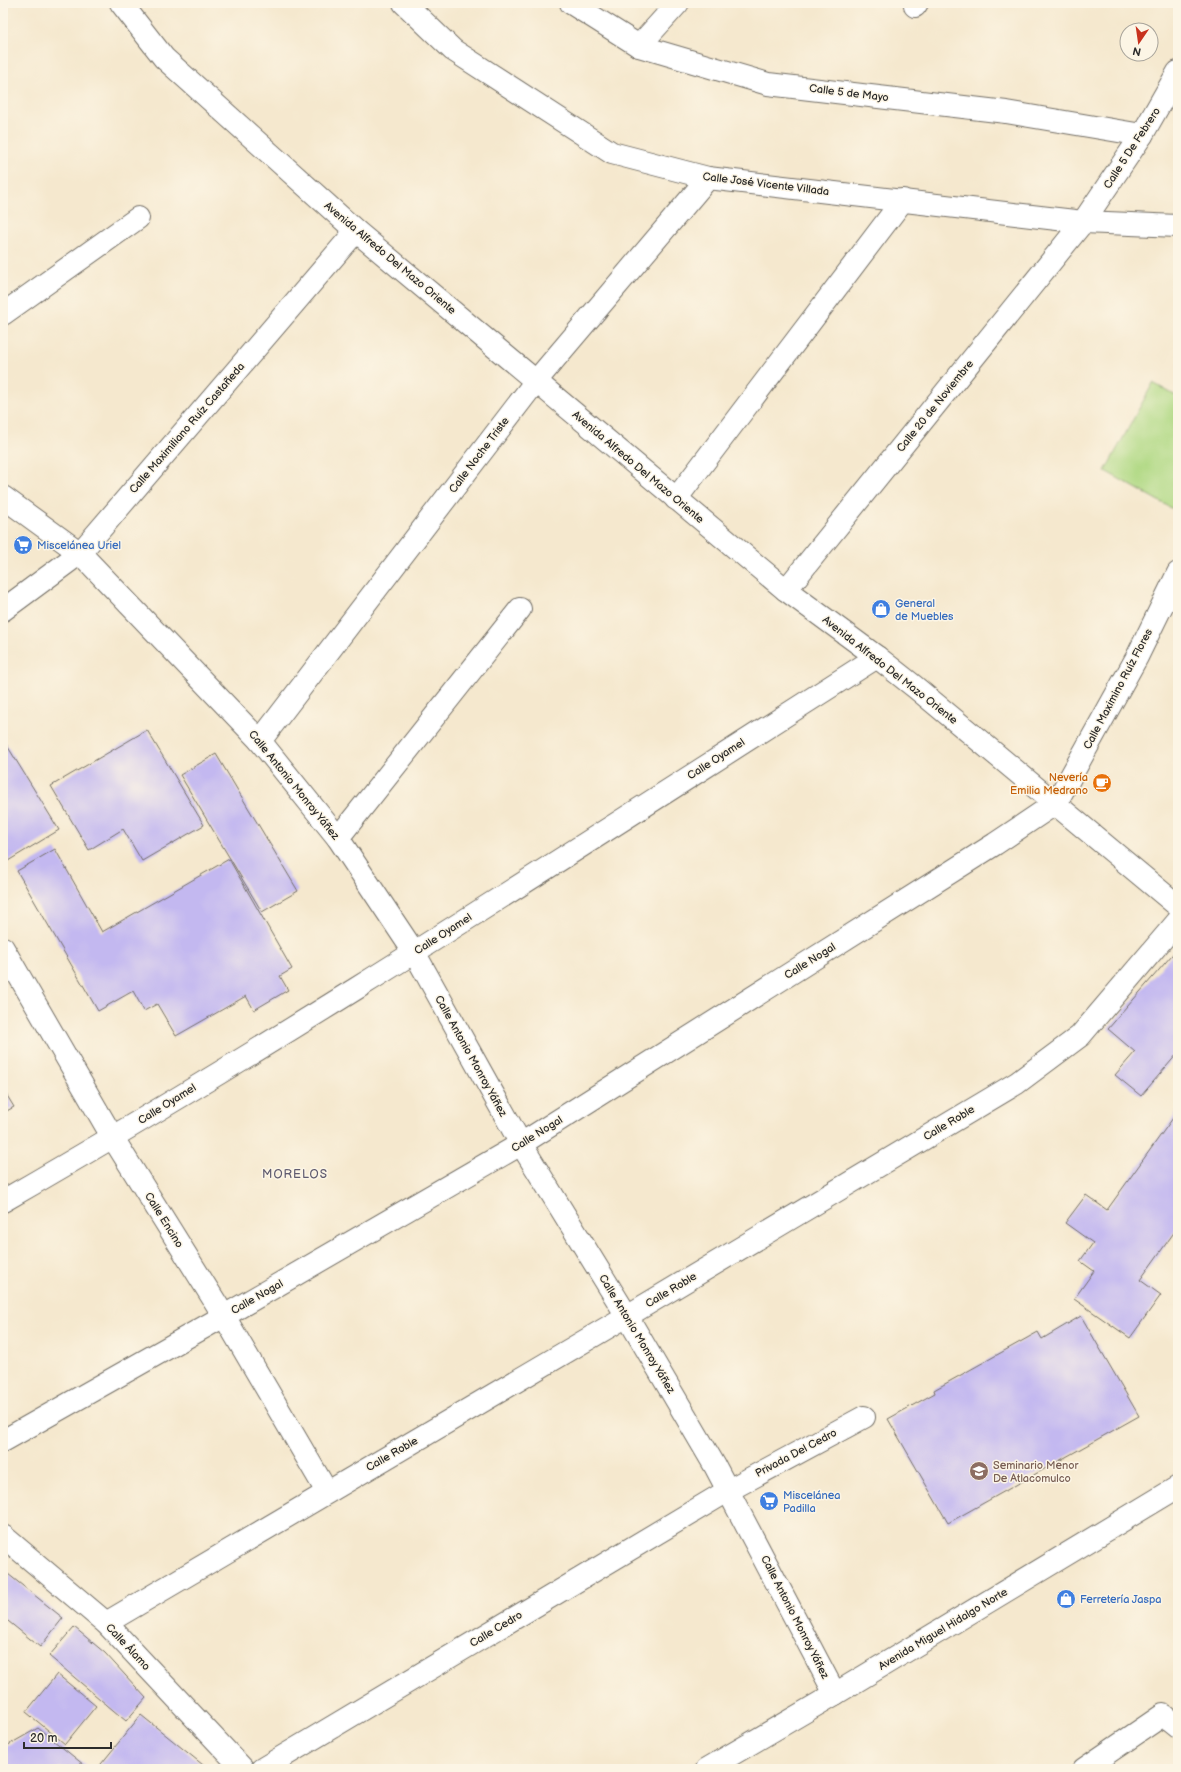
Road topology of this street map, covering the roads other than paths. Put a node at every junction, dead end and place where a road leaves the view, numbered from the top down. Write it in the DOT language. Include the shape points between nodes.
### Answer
graph roads {
  1 [pos="121,3"];
  2 [pos="404,3"];
  3 [pos="571,3"];
  4 [pos="678,3"];
  5 [pos="639,46"];
  6 [pos="1178,72"];
  7 [pos="1142,135"];
  8 [pos="708,178"];
  9 [pos="903,200"];
  10 [pos="138,218"];
  11 [pos="1084,222"];
  12 [pos="1178,226"];
  13 [pos="356,231"];
  14 [pos="3,314"];
  15 [pos="536,381"];
  16 [pos="3,497"];
  17 [pos="676,499"];
  18 [pos="80,553"];
  19 [pos="1178,573"];
  20 [pos="786,590"];
  21 [pos="520,609"];
  22 [pos="3,610"];
  23 [pos="877,657"];
  24 [pos="260,742"];
  25 [pos="1056,803"];
  26 [pos="338,838"];
  27 [pos="1178,906"];
  28 [pos="1178,922"];
  29 [pos="3,948"];
  30 [pos="414,952"];
  31 [pos="113,1138"];
  32 [pos="521,1144"];
  33 [pos="3,1201"];
  34 [pos="224,1316"];
  35 [pos="627,1316"];
  36 [pos="864,1417"];
  37 [pos="3,1441"];
  38 [pos="1178,1488"];
  39 [pos="729,1490"];
  40 [pos="327,1492"];
  41 [pos="3,1536"];
  42 [pos="106,1623"];
  43 [pos="835,1694"];
  44 [pos="1170,1721"];
  45 [pos="243,1769"];
  46 [pos="262,1769"];
  47 [pos="707,1769"];
  48 [pos="1084,1769"];
  1 -- 13 [label="street, Avenida Alfredo Del Mazo Oriente" via="164,58"];
  2 -- 8 [label="street, Calle José Vicente Villada" via="453,50 612,153"];
  3 -- 5 [label="street, Calle 5 de Mayo"];
  4 -- 5 [label="street"];
  5 -- 7 [label="street, Calle 5 de Mayo" via="768,84 1006,112"];
  6 -- 7 [label="street, Calle 5 De Febrero"];
  7 -- 11 [label="street, Calle 5 De Febrero"];
  8 -- 9 [label="street, Calle José Vicente Villada"];
  8 -- 15 [label="street, Calle Noche Triste"];
  9 -- 11 [label="street, Calle José Vicente Villada"];
  9 -- 17 [label="street"];
  10 -- 14 [label="street"];
  11 -- 12 [label="street, Calle José Vicente Villada"];
  11 -- 20 [label="street, Calle 20 de Noviembre"];
  13 -- 15 [label="street, Avenida Alfredo Del Mazo Oriente"];
  13 -- 18 [label="street, Calle Maximiliano Ruíz Castañeda"];
  15 -- 17 [label="street, Avenida Alfredo Del Mazo Oriente"];
  15 -- 24 [label="street, Calle Noche Triste"];
  16 -- 18 [label="street, Calle Antonio Monroy Yáñez"];
  17 -- 20 [label="street, Avenida Alfredo Del Mazo Oriente"];
  18 -- 22 [label="street, Calle Maximiliano Ruíz Castañeda"];
  18 -- 24 [label="street, Calle Antonio Monroy Yáñez"];
  19 -- 25 [label="street, Calle Maximino Ruíz Flores" via="1137,657"];
  20 -- 23 [label="street, Avenida Alfredo Del Mazo Oriente"];
  21 -- 26 [label="street"];
  23 -- 25 [label="street, Avenida Alfredo Del Mazo Oriente"];
  23 -- 30 [label="street, Calle Oyamel"];
  24 -- 26 [label="street, Calle Antonio Monroy Yáñez"];
  25 -- 27 [label="street, Avenida Alfredo Del Mazo Oriente"];
  25 -- 32 [label="street, Calle Nogal"];
  26 -- 30 [label="street, Calle Antonio Monroy Yáñez"];
  28 -- 35 [label="street, Calle Roble" via="1080,1036 1017,1083"];
  29 -- 31 [label="street, Calle Encino"];
  30 -- 31 [label="street, Calle Oyamel"];
  30 -- 32 [label="street, Calle Antonio Monroy Yáñez"];
  31 -- 33 [label="street, Calle Oyamel"];
  31 -- 34 [label="street, Calle Encino"];
  32 -- 34 [label="street, Calle Nogal"];
  32 -- 35 [label="street, Calle Antonio Monroy Yáñez"];
  34 -- 37 [label="street, Calle Nogal"];
  34 -- 40 [label="street, Calle Encino"];
  35 -- 39 [label="street, Calle Antonio Monroy Yáñez"];
  35 -- 40 [label="street, Calle Roble"];
  36 -- 39 [label="street, Privada Del Cedro"];
  38 -- 43 [label="street, Avenida Miguel Hidalgo Norte"];
  39 -- 43 [label="street, Calle Antonio Monroy Yáñez"];
  39 -- 46 [label="street, Calle Cedro"];
  40 -- 42 [label="street, Calle Roble"];
  41 -- 42 [label="street, Calle Álamo"];
  42 -- 45 [label="street, Calle Álamo"];
  43 -- 47 [label="street, Avenida Miguel Hidalgo Norte"];
  44 -- 48 [label="street"];
}
